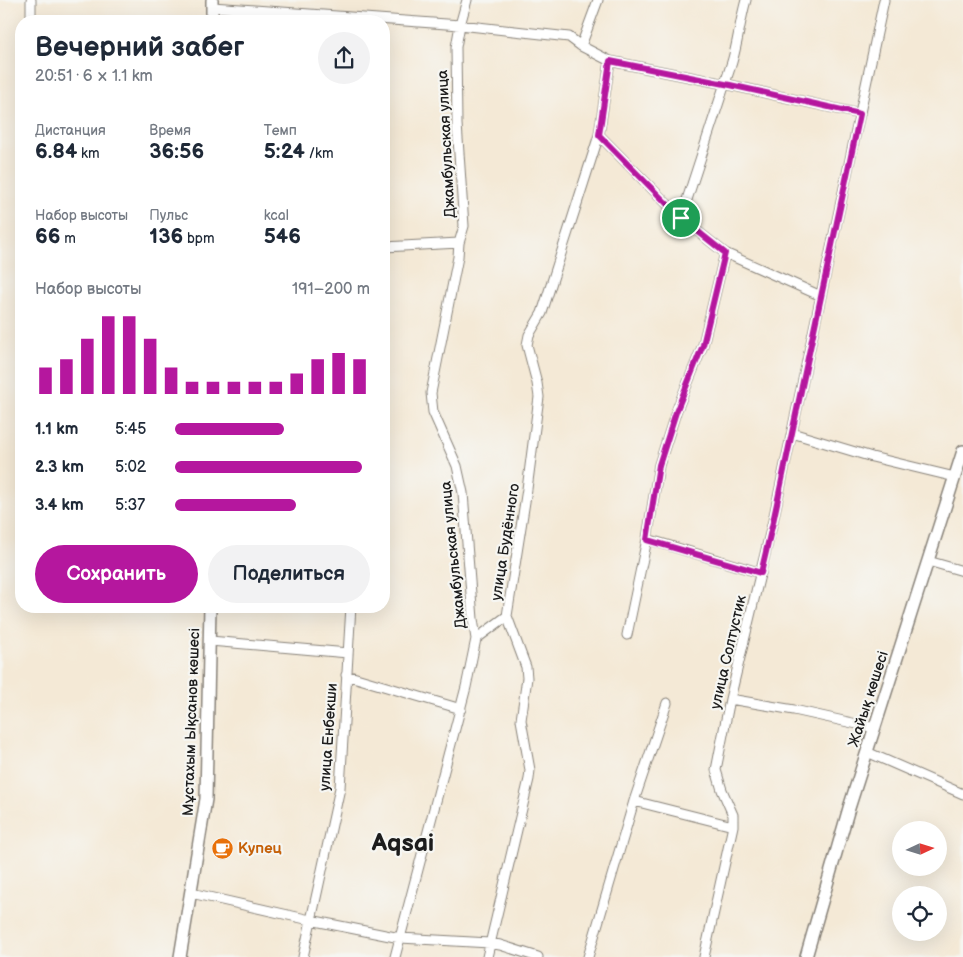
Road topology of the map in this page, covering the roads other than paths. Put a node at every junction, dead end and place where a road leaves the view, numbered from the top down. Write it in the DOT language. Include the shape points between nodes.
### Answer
graph roads {
  1 [pos="31,0"];
  2 [pos="466,0"];
  3 [pos="598,0"];
  4 [pos="746,0"];
  5 [pos="884,0"];
  6 [pos="212,3"];
  7 [pos="31,15"];
  8 [pos="311,15"];
  9 [pos="390,21"];
  10 [pos="460,25"];
  11 [pos="581,46"];
  12 [pos="610,61"];
  13 [pos="726,84"];
  14 [pos="860,114"];
  15 [pos="599,135"];
  16 [pos="681,218"];
  17 [pos="459,243"];
  18 [pos="390,246"];
  19 [pos="725,253"];
  20 [pos="821,296"];
  21 [pos="792,432"];
  22 [pos="963,451"];
  23 [pos="955,477"];
  24 [pos="647,540"];
  25 [pos="928,561"];
  26 [pos="963,571"];
  27 [pos="761,573"];
  28 [pos="210,613"];
  29 [pos="350,613"];
  30 [pos="507,616"];
  31 [pos="627,635"];
  32 [pos="476,639"];
  33 [pos="210,641"];
  34 [pos="348,653"];
  35 [pos="346,675"];
  36 [pos="730,699"];
  37 [pos="667,702"];
  38 [pos="461,709"];
  39 [pos="875,728"];
  40 [pos="867,752"];
  41 [pos="963,794"];
  42 [pos="634,801"];
  43 [pos="733,826"];
  44 [pos="191,892"];
  45 [pos="310,920"];
  46 [pos="400,938"];
  47 [pos="490,943"];
  48 [pos="180,957"];
  49 [pos="303,957"];
  50 [pos="394,957"];
  51 [pos="487,957"];
  52 [pos="538,957"];
  53 [pos="588,957"];
  54 [pos="704,957"];
  55 [pos="806,957"];
  1 -- 7 [label="street"];
  2 -- 10 [label="street, Джамбульская улица"];
  3 -- 11 [label="street"];
  4 -- 13 [label="street"];
  5 -- 14 [label="street, улица Солтустик"];
  6 -- 8 [label="street"];
  9 -- 10 [label="street"];
  10 -- 11 [label="street" via="569,37"];
  10 -- 17 [label="street, Джамбульская улица" via="456,46 457,124 464,226"];
  11 -- 12 [label="street"];
  12 -- 13 [label="street"];
  12 -- 15 [label="street, улица Будённого"];
  13 -- 14 [label="street"];
  13 -- 16 [label="street"];
  14 -- 20 [label="street, улица Солтустик"];
  15 -- 16 [label="street"];
  15 -- 30 [label="street, улица Будённого" via="542,312 529,335 528,345 539,397"];
  16 -- 19 [label="street"];
  17 -- 18 [label="street"];
  17 -- 32 [label="street, Джамбульская улица" via="431,393 434,412 457,466 463,494"];
  19 -- 20 [label="street"];
  19 -- 24 [label="street" via="703,345 659,465"];
  20 -- 21 [label="street, улица Солтустик"];
  21 -- 23 [label="street" via="872,458"];
  21 -- 27 [label="street, улица Солтустик"];
  22 -- 23 [label="street, Жайық көшесі"];
  23 -- 25 [label="street, Жайық көшесі"];
  24 -- 27 [label="street"];
  24 -- 31 [label="street"];
  25 -- 26 [label="street"];
  25 -- 39 [label="street, Жайық көшесі"];
  27 -- 36 [label="street, улица Солтустик"];
  28 -- 33 [label="street, Мұстахым Ықсанов көшесі"];
  29 -- 34 [label="street, улица Енбекши"];
  30 -- 32 [label="street"];
  30 -- 47 [label="street, улица Будённого" via="526,667 521,720 530,779"];
  32 -- 38 [label="street, Джамбульская улица"];
  33 -- 34 [label="street"];
  33 -- 44 [label="street, Мұстахым Ықсанов көшесі" via="206,799"];
  34 -- 35 [label="street, улица Енбекши"];
  35 -- 38 [label="street"];
  35 -- 45 [label="street, улица Енбекши" via="340,788"];
  36 -- 39 [label="street"];
  36 -- 43 [label="street, улица Солтустик" via="716,770 733,815"];
  37 -- 42 [label="street"];
  38 -- 46 [label="street, Джамбульская улица"];
  39 -- 40 [label="street, Жайық көшесі"];
  40 -- 41 [label="street"];
  40 -- 55 [label="street, Жайық көшесі"];
  42 -- 43 [label="street"];
  42 -- 53 [label="street"];
  43 -- 54 [label="street, улица Солтустик"];
  44 -- 45 [label="street"];
  44 -- 48 [label="street, Мұстахым Ықсанов көшесі"];
  45 -- 46 [label="street"];
  45 -- 49 [label="street, улица Енбекши"];
  46 -- 47 [label="street"];
  46 -- 50 [label="street, Джамбульская улица"];
  47 -- 51 [label="street, улица Будённого"];
  47 -- 52 [label="street"];
}
